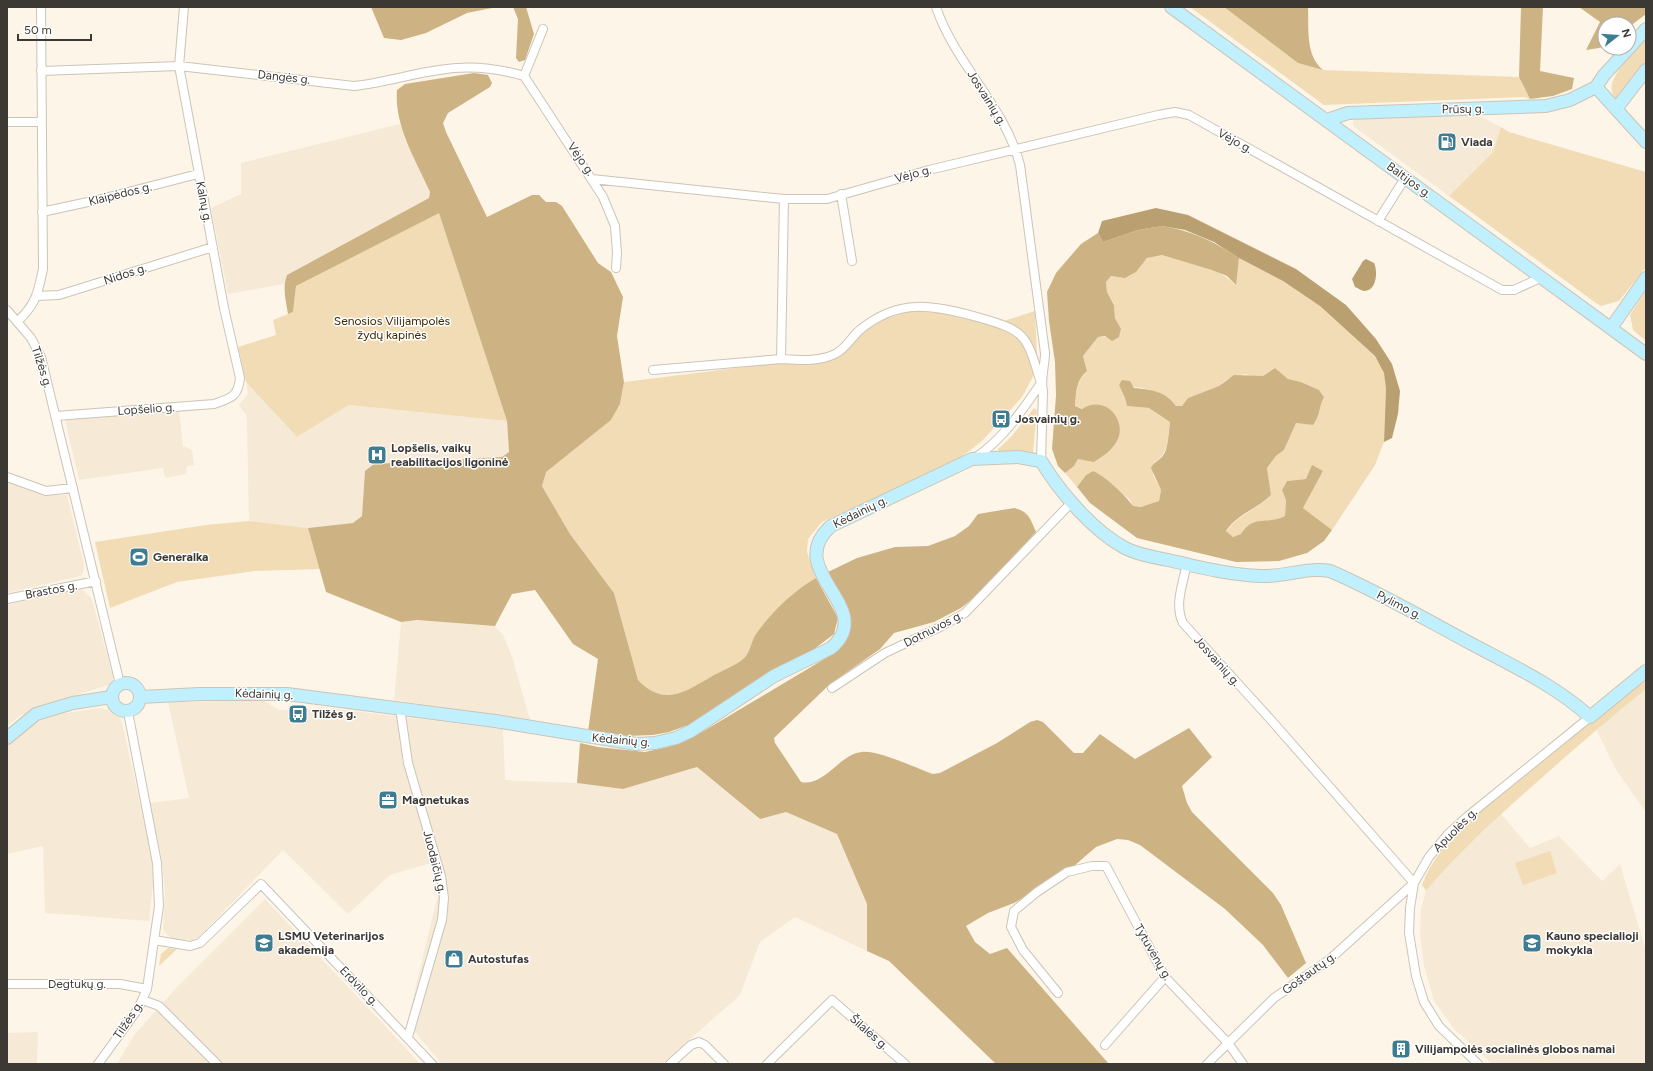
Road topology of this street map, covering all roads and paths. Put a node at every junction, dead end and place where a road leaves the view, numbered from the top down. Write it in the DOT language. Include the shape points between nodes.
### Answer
graph roads {
  1 [pos="40,7"];
  2 [pos="184,7"];
  3 [pos="936,7"];
  4 [pos="1171,7"];
  5 [pos="543,29"];
  6 [pos="1646,29"];
  7 [pos="1637,39"];
  8 [pos="1622,56"];
  9 [pos="179,66"];
  10 [pos="1646,70"];
  11 [pos="41,71"];
  12 [pos="524,76"];
  13 [pos="1596,87"];
  14 [pos="1616,110"];
  15 [pos="1326,120"];
  16 [pos="7,122"];
  17 [pos="41,122"];
  18 [pos="1646,142"];
  19 [pos="1016,148"];
  20 [pos="198,174"];
  21 [pos="1405,178"];
  22 [pos="592,179"];
  23 [pos="841,194"];
  24 [pos="784,199"];
  25 [pos="42,212"];
  26 [pos="1378,221"];
  27 [pos="213,247"];
  28 [pos="852,261"];
  29 [pos="616,268"];
  30 [pos="1540,278"];
  31 [pos="1646,278"];
  32 [pos="37,296"];
  33 [pos="7,310"];
  34 [pos="18,321"];
  35 [pos="1611,328"];
  36 [pos="1646,354"];
  37 [pos="781,359"];
  38 [pos="653,370"];
  39 [pos="1041,383"];
  40 [pos="235,395"];
  41 [pos="56,416"];
  42 [pos="972,459"];
  43 [pos="1041,461"];
  44 [pos="7,477"];
  45 [pos="73,488"];
  46 [pos="1072,502"];
  47 [pos="1187,564"];
  48 [pos="96,581"];
  49 [pos="7,599"];
  50 [pos="1646,671"];
  51 [pos="120,684"];
  52 [pos="832,688"];
  53 [pos="111,697"];
  54 [pos="140,697"];
  55 [pos="400,708"];
  56 [pos="128,712"];
  57 [pos="1590,717"];
  58 [pos="7,738"];
  59 [pos="1414,883"];
  60 [pos="154,940"];
  61 [pos="1165,978"];
  62 [pos="7,984"];
  63 [pos="147,989"];
  64 [pos="1058,993"];
  65 [pos="143,1000"];
  66 [pos="408,1037"];
  67 [pos="1228,1043"];
  68 [pos="1105,1045"];
  69 [pos="98,1064"];
  70 [pos="217,1064"];
  71 [pos="432,1064"];
  72 [pos="670,1064"];
  73 [pos="724,1064"];
  74 [pos="767,1064"];
  75 [pos="905,1064"];
  76 [pos="1207,1064"];
  77 [pos="1243,1064"];
  78 [pos="1478,1064"];
  1 -- 11 [label="street"];
  2 -- 9 [label="street, Kalnų g."];
  3 -- 19 [label="street, Josvainių g." via="947,35"];
  4 -- 15 [label="main road, Baltijos g."];
  5 -- 12 [label="street"];
  6 -- 7 [label="main road, Prūsų g."];
  8 -- 13 [label="main road, Prūsų g."];
  9 -- 11 [label="street, Dangės g."];
  9 -- 12 [label="street, Dangės g." via="354,86 440,70 474,68 507,71"];
  9 -- 20 [label="street, Kalnų g."];
  10 -- 14 [label="main road"];
  11 -- 17 [label="street"];
  12 -- 22 [label="street, Vėjo g."];
  13 -- 14 [label="main road"];
  13 -- 15 [label="main road, Prūsų g." via="1570,100 1546,106 1348,113"];
  14 -- 18 [label="main road"];
  15 -- 21 [label="main road, Baltijos g."];
  16 -- 17 [label="street"];
  17 -- 25 [label="street"];
  19 -- 23 [label="street, Vėjo g."];
  19 -- 26 [label="street, Vėjo g." via="1175,112 1189,115"];
  19 -- 39 [label="street, Josvainių g." via="1026,194 1046,353"];
  20 -- 25 [label="street, Klaipėdos g."];
  20 -- 27 [label="street, Kalnų g."];
  21 -- 26 [label="street"];
  21 -- 30 [label="main road, Baltijos g."];
  22 -- 24 [label="street, Vėjo g."];
  22 -- 29 [label="street" via="604,197 614,226"];
  23 -- 24 [label="street, Vėjo g." via="827,199"];
  23 -- 28 [label="street"];
  24 -- 37 [label="street"];
  25 -- 32 [label="street" via="43,269"];
  26 -- 30 [label="street, Vėjo g." via="1502,290 1514,290"];
  27 -- 32 [label="street, Nidos g." via="59,295"];
  27 -- 40 [label="street, Kalnų g." via="240,378"];
  30 -- 35 [label="main road, Baltijos g."];
  31 -- 35 [label="main road"];
  32 -- 34 [label="street" via="32,306"];
  33 -- 34 [label="street, Tilžės g."];
  34 -- 41 [label="street, Tilžės g." via="32,338 41,357"];
  35 -- 36 [label="main road, Baltijos g."];
  37 -- 38 [label="street"];
  37 -- 39 [label="street" via="811,360 836,354 860,329 873,320 905,308 929,306 1006,325 1018,332 1030,349"];
  39 -- 42 [label="street" via="994,443"];
  39 -- 43 [label="street, Josvainių g."];
  40 -- 41 [label="street, Lopšelio g." via="214,404"];
  41 -- 45 [label="street, Tilžės g."];
  42 -- 43 [label="main road" via="1018,457"];
  42 -- 55 [label="main road, Kėdainių g." via="841,520 823,533 815,555 820,572 840,604 844,616 845,625 838,642 821,654 774,676 691,731 676,738 636,744"];
  43 -- 46 [label="main road"];
  44 -- 45 [label="street" via="46,491"];
  45 -- 48 [label="street, Tilžės g."];
  46 -- 47 [label="main road" via="1096,526 1125,548"];
  46 -- 52 [label="street, Dotnuvos g." via="966,613 885,653"];
  47 -- 57 [label="main road, Pylimo g." via="1261,576 1311,569 1330,571 1490,654 1577,705"];
  47 -- 59 [label="street, Josvainių g." via="1179,602 1183,624"];
  48 -- 49 [label="street, Brastos g."];
  48 -- 51 [label="street, Tilžės g."];
  50 -- 57 [label="main road, Apuolės g."];
  51 -- 53 [label="main road" via="112,692"];
  51 -- 54 [label="main road" via="132,684"];
  53 -- 56 [label="main road" via="115,707"];
  53 -- 58 [label="main road" via="73,703 36,714"];
  54 -- 55 [label="main road, Kėdainių g." via="257,693 317,697"];
  54 -- 56 [label="main road" via="137,707"];
  55 -- 66 [label="street, Juodaičių g." via="408,763 441,876 444,898 442,920"];
  56 -- 60 [label="street, Tilžės g." via="157,862 159,906"];
  57 -- 59 [label="street, Apuolės g." via="1448,834 1429,857"];
  59 -- 67 [label="street, Goštautų g." via="1329,960 1274,998"];
  59 -- 78 [label="street, Apuolės g." via="1409,933 1416,976 1424,1002 1438,1026"];
  60 -- 63 [label="street, Tilžės g."];
  60 -- 66 [label="street, Erdvilo g." via="190,946 200,943 261,884"];
  61 -- 64 [label="street, Tytuvėnų g." via="1106,866 1092,866 1067,872 1014,911 1011,927 1023,950"];
  61 -- 67 [label="street, Tytuvėnų g."];
  61 -- 68 [label="street"];
  62 -- 63 [label="street, Degtukų g." via="120,984"];
  63 -- 65 [label="street, Tilžės g."];
  65 -- 69 [label="street, Tilžės g."];
  65 -- 70 [label="street" via="159,1006"];
  66 -- 71 [label="street, Erdvilo g."];
  67 -- 76 [label="street, Goštautų g."];
  67 -- 77 [label="street, Tytuvėnų g."];
  72 -- 73 [label="street" via="691,1045 699,1042"];
  74 -- 75 [label="street, Šilalės g." via="832,1000"];
}
